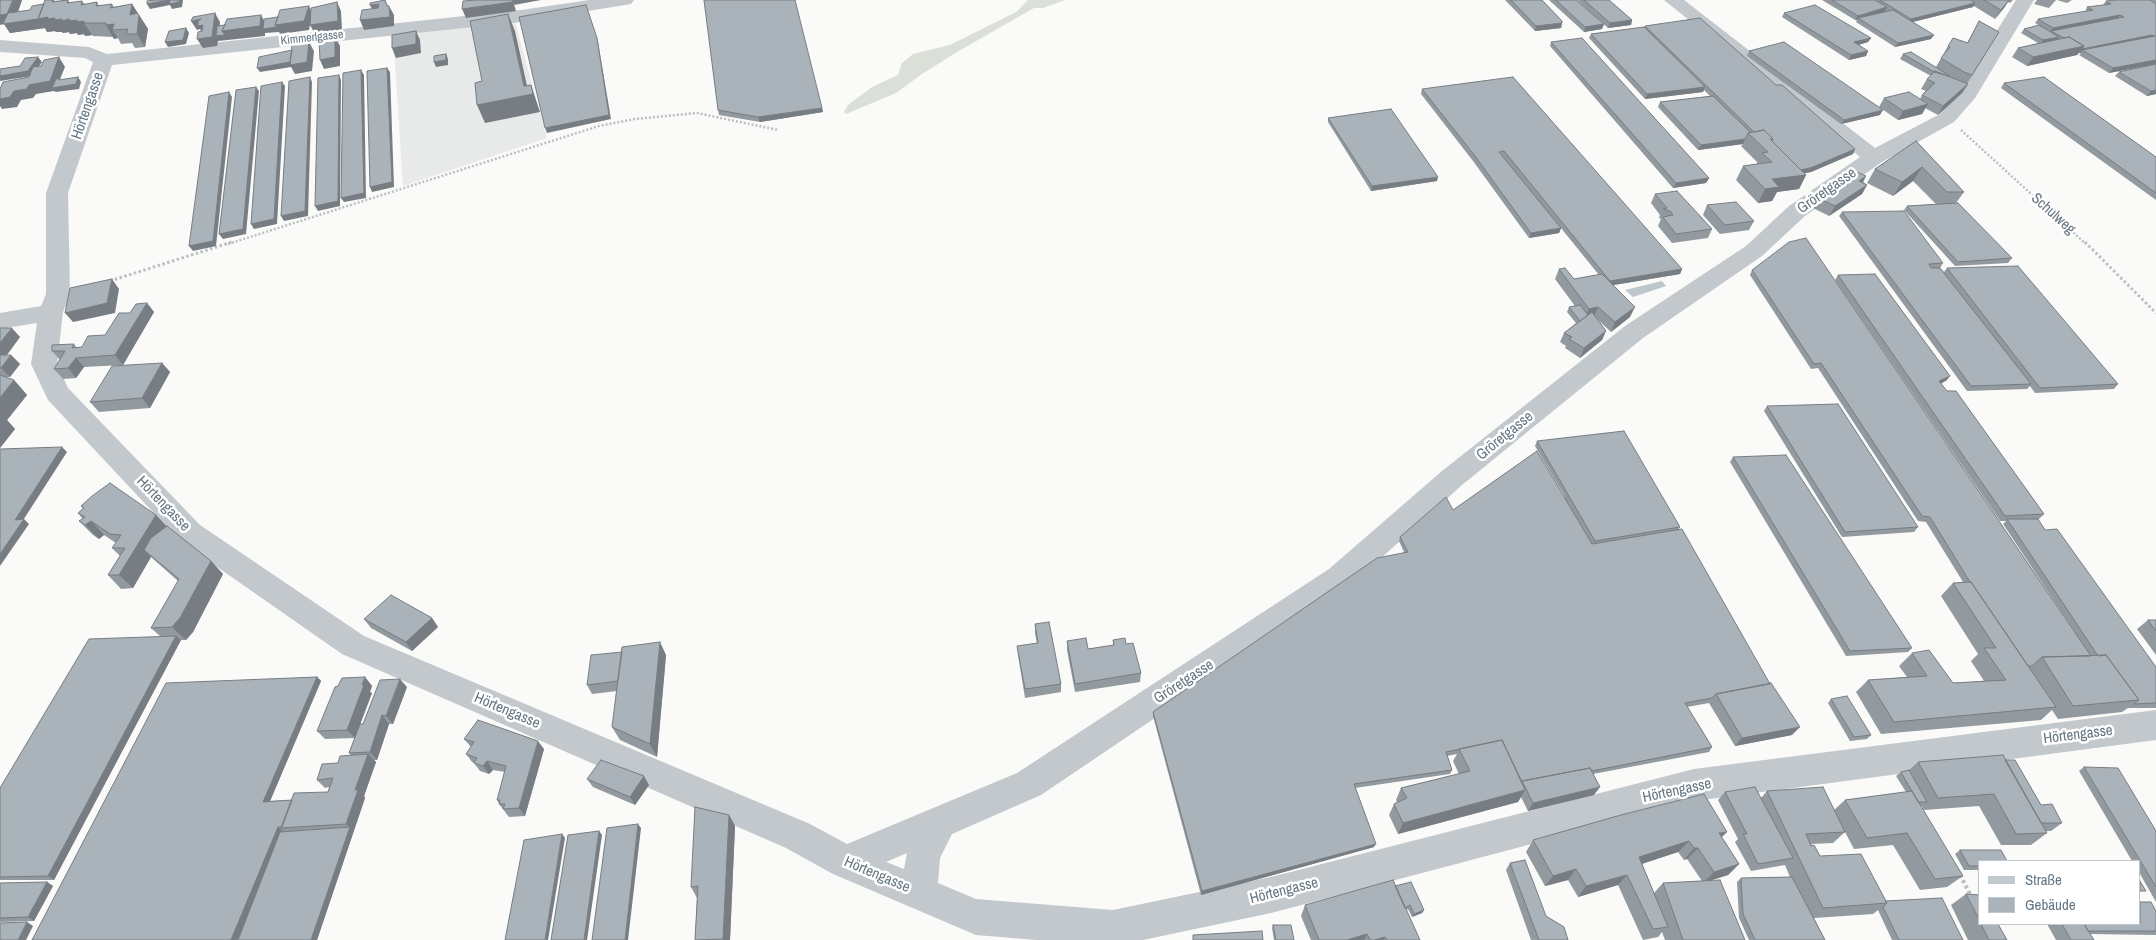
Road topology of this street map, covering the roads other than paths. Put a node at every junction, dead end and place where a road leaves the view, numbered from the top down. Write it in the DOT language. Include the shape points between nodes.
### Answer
graph roads {
  1 [pos="625,0"];
  2 [pos="1673,0"];
  3 [pos="2025,0"];
  4 [pos="0,46"];
  5 [pos="104,60"];
  6 [pos="1874,157"];
  7 [pos="51,312"];
  8 [pos="0,321"];
  9 [pos="2156,725"];
  10 [pos="940,822"];
  11 [pos="845,862"];
  12 [pos="919,893"];
  1 -- 5 [label="street, Kimmerlgasse" via="521,16"];
  2 -- 6 [label="street"];
  3 -- 6 [label="street, Gröretgasse" via="1965,98 1947,118"];
  4 -- 5 [label="street, Kimmerlgasse" via="89,53"];
  5 -- 7 [label="street, Hörtengasse" via="57,194 58,294"];
  6 -- 10 [label="street, Gröretgasse" via="1797,211 1754,251 1634,332 1452,478 1339,578 1029,784"];
  7 -- 8 [label="street"];
  7 -- 11 [label="street, Hörtengasse" via="44,364 57,393 190,533 353,645 798,836"];
  9 -- 12 [label="street, Hörtengasse" via="1694,785 1271,895 1114,928 976,917"];
  10 -- 11 [label="street, Gröretgasse"];
  10 -- 12 [label="street" via="923,857"];
  11 -- 12 [label="street, Hörtengasse"];
}
